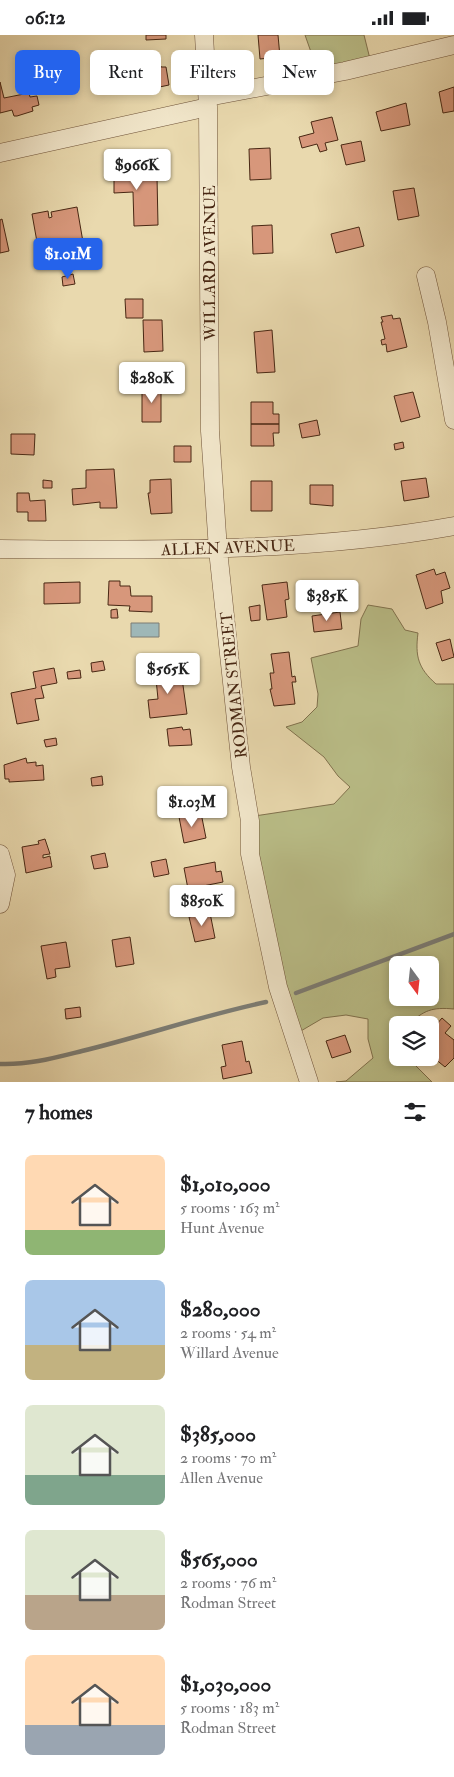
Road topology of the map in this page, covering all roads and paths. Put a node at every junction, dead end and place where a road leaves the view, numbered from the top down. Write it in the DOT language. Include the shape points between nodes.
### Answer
graph roads {
  1 [pos="204,35"];
  2 [pos="454,45"];
  3 [pos="208,102"];
  4 [pos="0,153"];
  5 [pos="426,277"];
  6 [pos="454,420"];
  7 [pos="454,527"];
  8 [pos="0,549"];
  9 [pos="218,550"];
  10 [pos="0,854"];
  11 [pos="0,904"];
  12 [pos="309,1082"];
  1 -- 3 [label="street, WILLARD AVENUE"];
  2 -- 3 [label="street"];
  3 -- 4 [label="street"];
  3 -- 9 [label="street, WILLARD AVENUE" via="210,431"];
  5 -- 6 [label="street"];
  7 -- 9 [label="street, ALLEN AVENUE" via="362,540"];
  8 -- 9 [label="street, ALLEN AVENUE"];
  9 -- 12 [label="street, RODMAN STREET" via="241,767 250,821 250,853 278,987"];
  10 -- 11 [label="street" via="6,875"];
}
